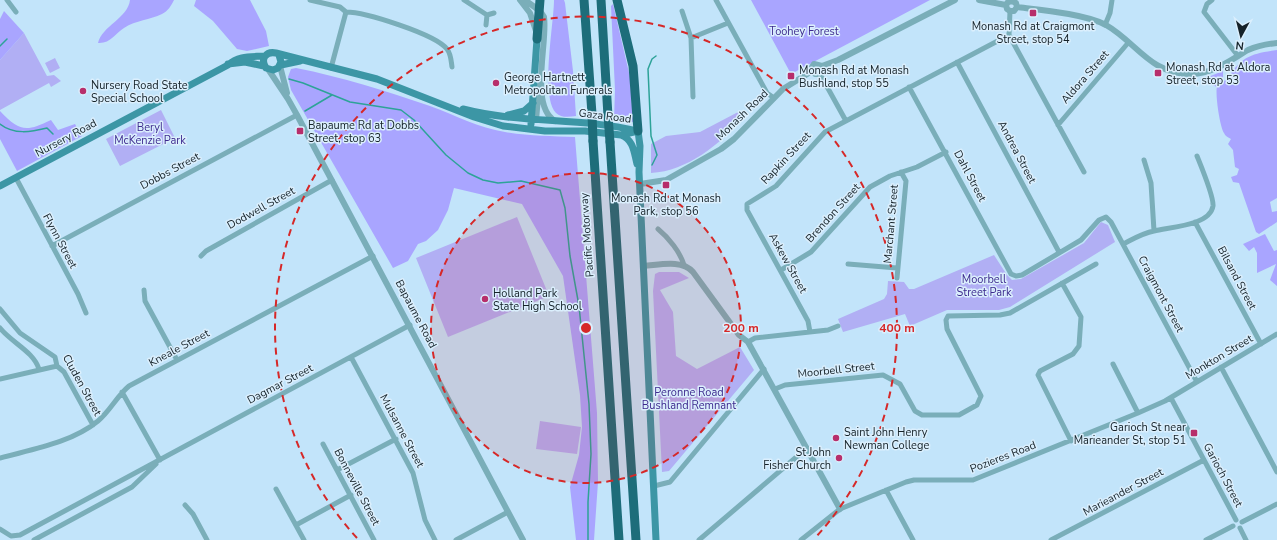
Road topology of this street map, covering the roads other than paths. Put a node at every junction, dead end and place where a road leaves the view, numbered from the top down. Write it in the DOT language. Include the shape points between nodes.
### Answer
graph roads {
  1 [pos="7,0"];
  2 [pos="310,0"];
  3 [pos="464,0"];
  4 [pos="520,0"];
  5 [pos="525,0"];
  6 [pos="540,0"];
  7 [pos="584,0"];
  8 [pos="601,0"];
  9 [pos="617,0"];
  10 [pos="716,0"];
  11 [pos="955,0"];
  12 [pos="979,0"];
  13 [pos="1112,0"];
  14 [pos="1212,0"];
  15 [pos="1006,5"];
  16 [pos="1017,7"];
  17 [pos="539,10"];
  18 [pos="682,11"];
  19 [pos="1010,11"];
  20 [pos="16,12"];
  21 [pos="346,12"];
  22 [pos="494,13"];
  23 [pos="487,15"];
  24 [pos="728,23"];
  25 [pos="486,25"];
  26 [pos="1105,25"];
  27 [pos="1008,35"];
  28 [pos="692,38"];
  29 [pos="537,39"];
  30 [pos="1128,43"];
  31 [pos="1277,43"];
  32 [pos="278,55"];
  33 [pos="265,56"];
  34 [pos="1238,56"];
  35 [pos="302,61"];
  36 [pos="957,62"];
  37 [pos="228,64"];
  38 [pos="280,66"];
  39 [pos="452,66"];
  40 [pos="822,66"];
  41 [pos="266,67"];
  42 [pos="332,68"];
  43 [pos="812,71"];
  44 [pos="541,73"];
  45 [pos="820,74"];
  46 [pos="909,87"];
  47 [pos="693,97"];
  48 [pos="288,98"];
  49 [pos="774,98"];
  50 [pos="440,103"];
  51 [pos="533,103"];
  52 [pos="297,115"];
  53 [pos="498,117"];
  54 [pos="534,120"];
  55 [pos="846,121"];
  56 [pos="560,122"];
  57 [pos="1058,125"];
  58 [pos="533,130"];
  59 [pos="638,131"];
  60 [pos="621,135"];
  61 [pos="946,152"];
  62 [pos="1197,156"];
  63 [pos="1144,160"];
  64 [pos="639,172"];
  65 [pos="902,172"];
  66 [pos="1084,172"];
  67 [pos="16,178"];
  68 [pos="332,180"];
  69 [pos="640,184"];
  70 [pos="0,186"];
  71 [pos="746,204"];
  72 [pos="1195,222"];
  73 [pos="658,229"];
  74 [pos="1154,231"];
  75 [pos="1123,244"];
  76 [pos="52,246"];
  77 [pos="1059,252"];
  78 [pos="201,256"];
  79 [pos="373,256"];
  80 [pos="848,264"];
  81 [pos="1096,264"];
  82 [pos="684,265"];
  83 [pos="644,266"];
  84 [pos="897,268"];
  85 [pos="780,270"];
  86 [pos="897,278"];
  87 [pos="1062,283"];
  88 [pos="144,290"];
  89 [pos="0,309"];
  90 [pos="86,313"];
  91 [pos="410,326"];
  92 [pos="838,326"];
  93 [pos="0,328"];
  94 [pos="810,332"];
  95 [pos="1277,334"];
  96 [pos="748,342"];
  97 [pos="1261,344"];
  98 [pos="351,357"];
  99 [pos="177,360"];
  100 [pos="1113,364"];
  101 [pos="57,366"];
  102 [pos="1221,367"];
  103 [pos="39,369"];
  104 [pos="764,369"];
  105 [pos="0,379"];
  106 [pos="1197,382"];
  107 [pos="775,389"];
  108 [pos="122,392"];
  109 [pos="1171,398"];
  110 [pos="1138,413"];
  111 [pos="93,425"];
  112 [pos="396,439"];
  113 [pos="1071,440"];
  114 [pos="322,444"];
  115 [pos="807,448"];
  116 [pos="0,458"];
  117 [pos="160,460"];
  118 [pos="1204,460"];
  119 [pos="337,470"];
  120 [pos="1277,472"];
  121 [pos="654,486"];
  122 [pos="276,489"];
  123 [pos="886,490"];
  124 [pos="351,495"];
  125 [pos="1277,504"];
  126 [pos="185,505"];
  127 [pos="840,509"];
  128 [pos="508,512"];
  129 [pos="1236,520"];
  130 [pos="1242,522"];
  131 [pos="296,525"];
  132 [pos="1233,526"];
  133 [pos="1240,528"];
  134 [pos="0,529"];
  135 [pos="803,539"];
  136 [pos="34,540"];
  137 [pos="207,540"];
  138 [pos="304,540"];
  139 [pos="374,540"];
  140 [pos="435,540"];
  141 [pos="456,540"];
  142 [pos="523,540"];
  143 [pos="619,540"];
  144 [pos="636,540"];
  145 [pos="656,540"];
  146 [pos="699,540"];
  147 [pos="913,540"];
  148 [pos="1051,540"];
  149 [pos="1206,540"];
  150 [pos="1246,540"];
  1 -- 20 [label="street"];
  2 -- 21 [label="street" via="340,7"];
  3 -- 23 [label="street"];
  4 -- 29 [label="street" via="531,16"];
  5 -- 17 [label="street"];
  6 -- 17 [label="highway"];
  7 -- 143 [label="highway, Pacific Motorway, bridge"];
  8 -- 144 [label="highway, bridge"];
  9 -- 59 [label="highway" via="633,66"];
  10 -- 24 [label="street"];
  11 -- 40 [label="street, Monash Road"];
  12 -- 15 [label="street"];
  13 -- 26 [label="street"];
  14 -- 34 [label="street" via="1204,12"];
  15 -- 16 [label="street" via="1012,0"];
  15 -- 19 [label="street"];
  16 -- 19 [label="street"];
  16 -- 26 [label="street" via="1081,17"];
  17 -- 29 [label="highway"];
  17 -- 44 [label="street" via="545,22"];
  18 -- 28 [label="street"];
  19 -- 27 [label="street"];
  21 -- 39 [label="street" via="357,12 408,28 443,45 451,58"];
  21 -- 42 [label="street"];
  22 -- 23 [label="street"];
  23 -- 25 [label="street"];
  24 -- 28 [label="street"];
  24 -- 49 [label="street" via="766,93"];
  26 -- 30 [label="street"];
  27 -- 36 [label="street, Rapkin Street"];
  27 -- 57 [label="street"];
  28 -- 47 [label="street"];
  29 -- 51 [label="main road"];
  30 -- 34 [label="street" via="1158,67 1180,74 1212,71"];
  30 -- 57 [label="street, Aldora Street"];
  31 -- 34 [label="street" via="1262,45"];
  32 -- 33 [label="main road" via="270,53"];
  32 -- 35 [label="main road, Gaza Road"];
  32 -- 38 [label="main road" via="281,60"];
  33 -- 37 [label="main road, Nursery Road" via="238,58"];
  33 -- 41 [label="main road"];
  35 -- 38 [label="main road, Gaza Road"];
  35 -- 42 [label="main road, Gaza Road"];
  36 -- 46 [label="street, Rapkin Street"];
  36 -- 77 [label="street, Andrea Street"];
  37 -- 41 [label="main road, Nursery Road" via="245,62"];
  37 -- 67 [label="main road, Nursery Road"];
  38 -- 41 [label="main road" via="273,70"];
  38 -- 48 [label="street, Bapaume Road"];
  40 -- 43 [label="street, Monash Road" via="814,64"];
  40 -- 45 [label="street"];
  41 -- 48 [label="street, Bapaume Road"];
  42 -- 50 [label="main road, Gaza Road" via="378,79"];
  43 -- 45 [label="street"];
  43 -- 49 [label="street, Monash Road" via="792,82"];
  44 -- 54 [label="street"];
  44 -- 56 [label="street" via="548,113 552,119"];
  45 -- 55 [label="street"];
  46 -- 55 [label="street, Rapkin Street"];
  46 -- 61 [label="street, Dahl Street"];
  48 -- 52 [label="street, Bapaume Road"];
  49 -- 69 [label="street, Monash Road" via="721,149 666,180"];
  50 -- 53 [label="main road, Gaza Road"];
  50 -- 58 [label="main road, Gaza Road" via="491,123"];
  51 -- 53 [label="main road" via="519,113"];
  51 -- 54 [label="main road"];
  52 -- 68 [label="street, Bapaume Road"];
  52 -- 76 [label="street, Dobbs Street"];
  53 -- 54 [label="main road, Gaza Road"];
  54 -- 56 [label="main road, Gaza Road"];
  54 -- 58 [label="main road"];
  55 -- 71 [label="street, Rapkin Street" via="825,132 776,186"];
  56 -- 59 [label="main road, Gaza Road"];
  57 -- 66 [label="street"];
  58 -- 60 [label="main road, Gaza Road"];
  59 -- 60 [label="main road, Gaza Road"];
  59 -- 64 [label="main road"];
  60 -- 64 [label="main road" via="632,144"];
  61 -- 65 [label="street, Brendon Street"];
  61 -- 77 [label="street, Dahl Street" via="1011,274 1022,275"];
  62 -- 72 [label="street" via="1213,204 1209,215"];
  63 -- 74 [label="street" via="1151,183"];
  64 -- 69 [label="main road"];
  65 -- 84 [label="street, Marchant Street" via="906,181"];
  65 -- 85 [label="street, Brendon Street" via="870,187 811,252"];
  67 -- 70 [label="main road, Nursery Road"];
  67 -- 76 [label="street, Flynn Street"];
  68 -- 78 [label="street, Dodwell Street" via="206,250"];
  68 -- 79 [label="street, Bapaume Road"];
  69 -- 83 [label="main road"];
  71 -- 85 [label="street, Askew Street"];
  72 -- 74 [label="street"];
  72 -- 97 [label="street, Bilsand Street"];
  73 -- 82 [label="street" via="667,237"];
  74 -- 75 [label="street"];
  75 -- 77 [label="street, Craigmont Street" via="1106,216 1081,240"];
  75 -- 106 [label="street, Craigmont Street"];
  76 -- 90 [label="street, Flynn Street"];
  79 -- 91 [label="street, Bapaume Road"];
  79 -- 99 [label="street, Kneale Street"];
  80 -- 84 [label="street"];
  81 -- 87 [label="street, Moorbell Street"];
  82 -- 83 [label="street"];
  82 -- 96 [label="street" via="693,272 739,335"];
  83 -- 121 [label="main road"];
  84 -- 86 [label="street, Marchant Street"];
  85 -- 94 [label="street, Askew Street" via="808,321"];
  87 -- 107 [label="street, Moorbell Street" via="1010,313 948,316 947,329 981,396 977,405 959,415 918,413 900,384 884,375 785,385"];
  87 -- 113 [label="street" via="1081,317 1079,346 1073,354 1040,371 1038,375"];
  88 -- 99 [label="street" via="145,301"];
  89 -- 101 [label="street, Cluden Street" via="20,333 55,357"];
  91 -- 98 [label="street, Dagmar Street"];
  91 -- 128 [label="street, Bapaume Road"];
  92 -- 94 [label="street"];
  93 -- 103 [label="street" via="8,338 35,358"];
  94 -- 96 [label="street" via="755,338"];
  95 -- 97 [label="street, Monkton Street"];
  96 -- 104 [label="street"];
  97 -- 102 [label="street, Monkton Street"];
  98 -- 112 [label="street, Mulsanne Street"];
  98 -- 117 [label="street, Dagmar Street"];
  99 -- 108 [label="street, Kneale Street"];
  100 -- 110 [label="street"];
  101 -- 103 [label="street"];
  101 -- 111 [label="street, Cluden Street" via="64,372"];
  102 -- 106 [label="street, Monkton Street"];
  102 -- 120 [label="street"];
  103 -- 105 [label="street"];
  104 -- 107 [label="street"];
  104 -- 121 [label="street" via="670,482"];
  106 -- 109 [label="street, Monkton Street"];
  107 -- 115 [label="street"];
  108 -- 111 [label="street, Kneale Street"];
  108 -- 117 [label="street"];
  109 -- 110 [label="street, Pozieres Road"];
  109 -- 118 [label="street, Garioch Street"];
  110 -- 113 [label="street, Pozieres Road"];
  111 -- 116 [label="street, Kneale Street" via="58,443"];
  112 -- 119 [label="street"];
  112 -- 140 [label="street, Mulsanne Street" via="413,473 425,520"];
  113 -- 123 [label="street, Pozieres Road" via="972,480 914,480"];
  114 -- 119 [label="street, Bonneville Street"];
  115 -- 127 [label="street"];
  115 -- 146 [label="street"];
  117 -- 134 [label="street, Dagmar Street" via="22,534 14,536"];
  117 -- 136 [label="street, Dagmar Street" via="132,487"];
  118 -- 129 [label="street, Garioch Street"];
  118 -- 148 [label="street, Marieander Street"];
  119 -- 124 [label="street, Bonneville Street"];
  121 -- 145 [label="main road"];
  122 -- 131 [label="street"];
  123 -- 127 [label="street, Pozieres Road"];
  123 -- 147 [label="street"];
  124 -- 131 [label="street"];
  124 -- 139 [label="street, Bonneville Street"];
  125 -- 130 [label="street"];
  126 -- 137 [label="street"];
  127 -- 135 [label="street, Pozieres Road"];
  128 -- 141 [label="street"];
  128 -- 142 [label="street, Bapaume Road"];
  129 -- 130 [label="street"];
  129 -- 132 [label="street"];
  130 -- 133 [label="street"];
  131 -- 138 [label="street"];
  132 -- 133 [label="street"];
  132 -- 149 [label="street"];
  133 -- 150 [label="street"];
}
